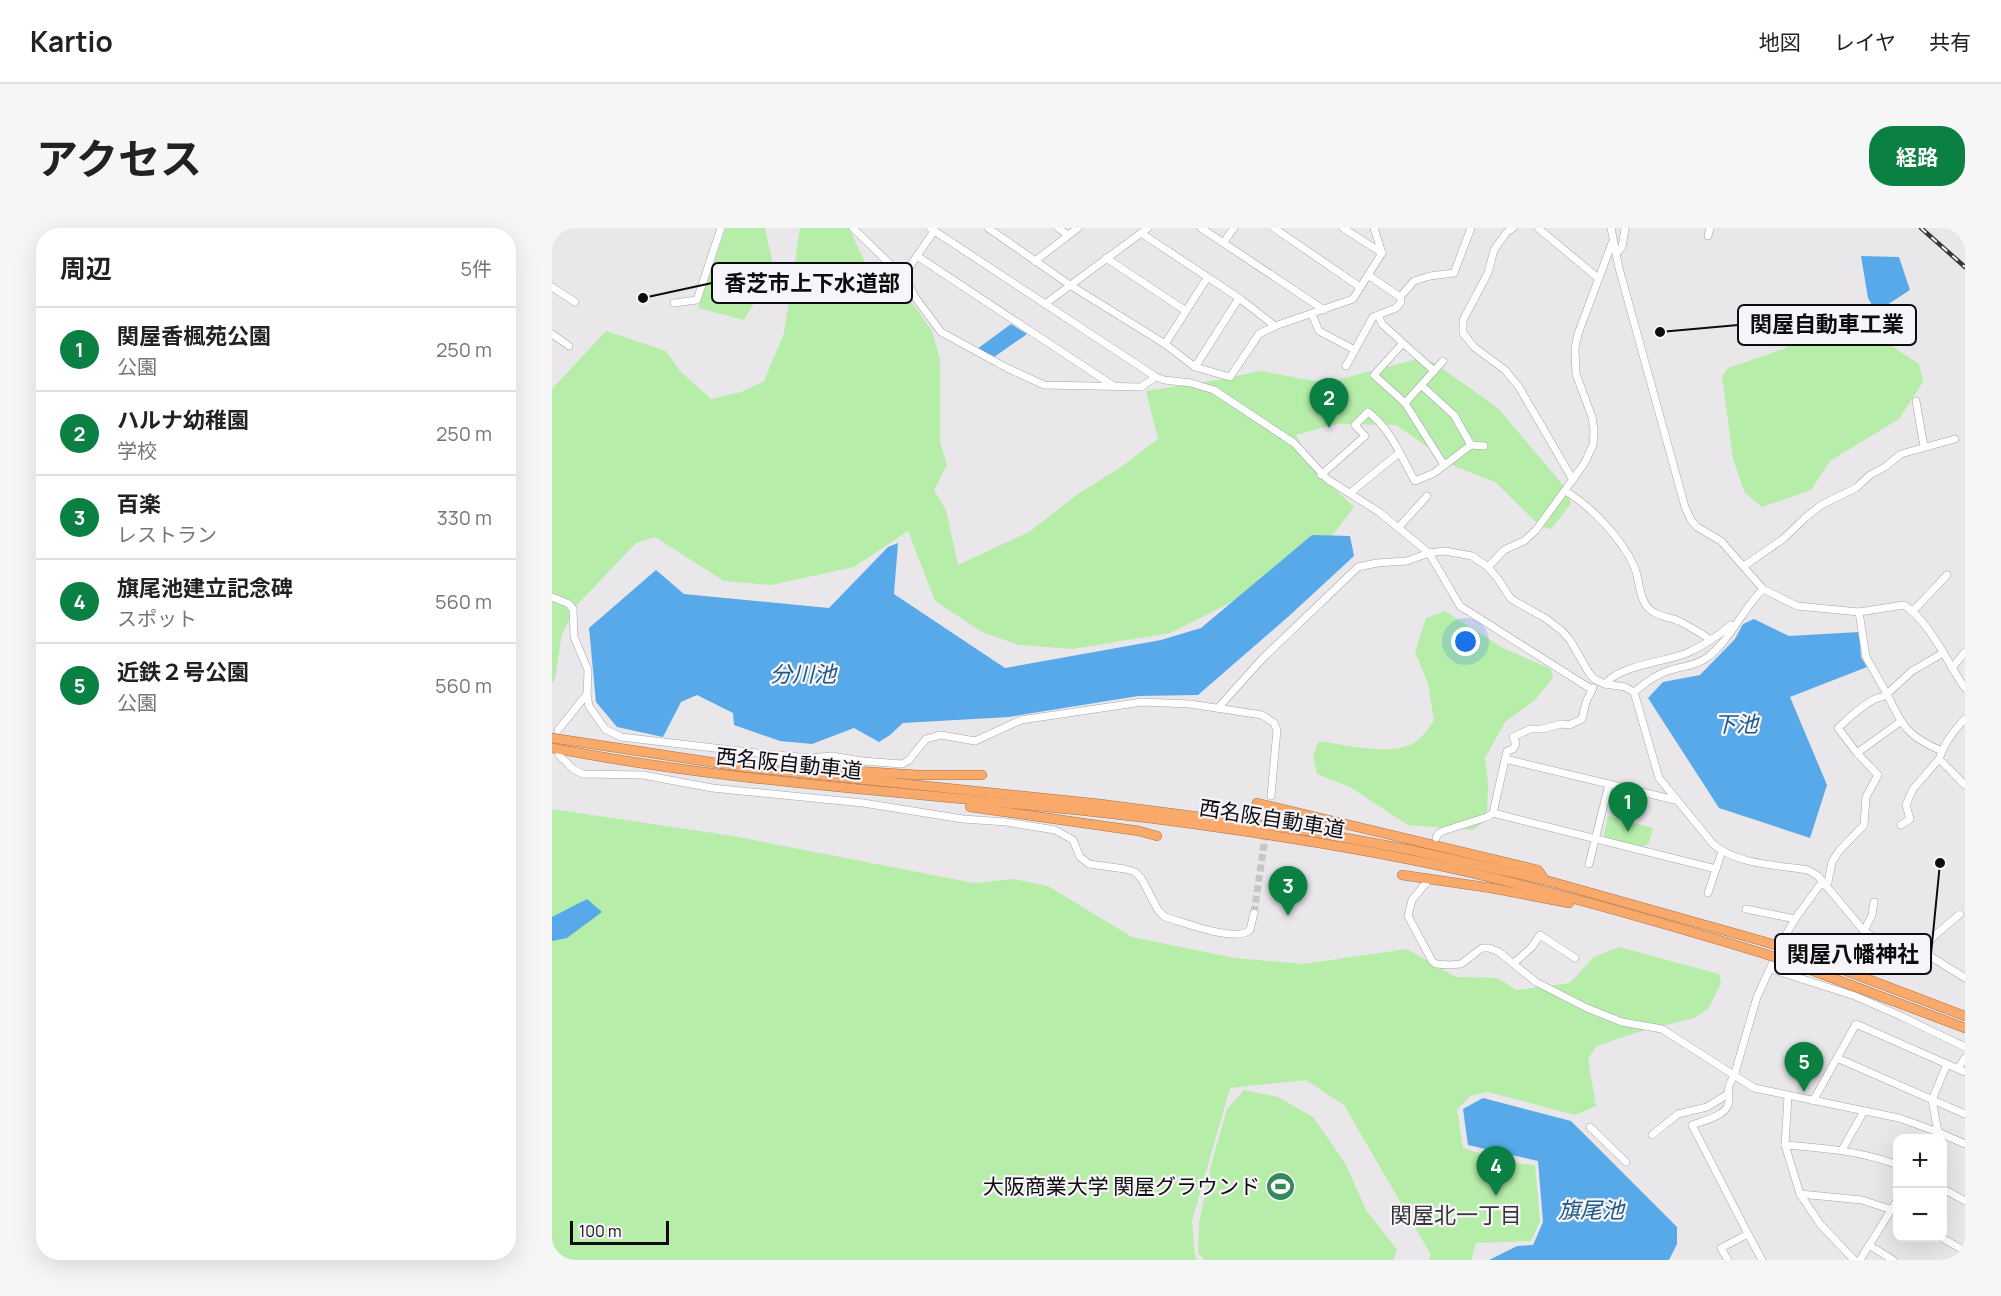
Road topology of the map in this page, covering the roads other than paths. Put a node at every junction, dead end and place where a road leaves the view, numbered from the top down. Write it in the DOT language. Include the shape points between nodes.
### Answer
graph roads {
  1 [pos="721,228"];
  2 [pos="853,228"];
  3 [pos="988,228"];
  4 [pos="1058,228"];
  5 [pos="1078,228"];
  6 [pos="1148,228"];
  7 [pos="1201,228"];
  8 [pos="1234,228"];
  9 [pos="1274,228"];
  10 [pos="1343,228"];
  11 [pos="1374,228"];
  12 [pos="1471,228"];
  13 [pos="1513,228"];
  14 [pos="1538,228"];
  15 [pos="1611,228"];
  16 [pos="1625,228"];
  17 [pos="932,229"];
  18 [pos="1141,233"];
  19 [pos="1068,235"];
  20 [pos="1613,240"];
  21 [pos="1224,242"];
  22 [pos="1382,253"];
  23 [pos="1616,254"];
  24 [pos="917,256"];
  25 [pos="1106,258"];
  26 [pos="1035,261"];
  27 [pos="904,275"];
  28 [pos="1368,275"];
  29 [pos="1207,278"];
  30 [pos="1598,278"];
  31 [pos="1070,285"];
  32 [pos="552,287"];
  33 [pos="1360,288"];
  34 [pos="1400,297"];
  35 [pos="1239,298"];
  36 [pos="575,302"];
  37 [pos="674,303"];
  38 [pos="1045,304"];
  39 [pos="1324,310"];
  40 [pos="1186,311"];
  41 [pos="1311,314"];
  42 [pos="1378,315"];
  43 [pos="1275,326"];
  44 [pos="552,334"];
  45 [pos="1403,343"];
  46 [pos="1165,344"];
  47 [pos="569,346"];
  48 [pos="1355,351"];
  49 [pos="1443,361"];
  50 [pos="1346,366"];
  51 [pos="1195,367"];
  52 [pos="1434,371"];
  53 [pos="1156,377"];
  54 [pos="1421,385"];
  55 [pos="1116,388"];
  56 [pos="1916,401"];
  57 [pos="1405,403"];
  58 [pos="1955,439"];
  59 [pos="1471,445"];
  60 [pos="1484,446"];
  61 [pos="1924,447"];
  62 [pos="1399,453"];
  63 [pos="1444,465"];
  64 [pos="1321,475"];
  65 [pos="1573,480"];
  66 [pos="1565,491"];
  67 [pos="1350,493"];
  68 [pos="1426,496"];
  69 [pos="1399,527"];
  70 [pos="1429,553"];
  71 [pos="1744,566"];
  72 [pos="1488,567"];
  73 [pos="1947,575"];
  74 [pos="1763,589"];
  75 [pos="552,597"];
  76 [pos="1913,611"];
  77 [pos="1859,612"];
  78 [pos="1739,618"];
  79 [pos="1712,640"];
  80 [pos="1965,652"];
  81 [pos="1942,653"];
  82 [pos="1952,668"];
  83 [pos="1602,683"];
  84 [pos="1965,688"];
  85 [pos="1591,689"];
  86 [pos="1634,692"];
  87 [pos="587,694"];
  88 [pos="1887,694"];
  89 [pos="1218,708"];
  90 [pos="1965,719"];
  91 [pos="1900,722"];
  92 [pos="555,734"];
  93 [pos="1942,751"];
  94 [pos="556,752"];
  95 [pos="1857,753"];
  96 [pos="1505,759"];
  97 [pos="1940,759"];
  98 [pos="811,775"];
  99 [pos="982,775"];
  100 [pos="1609,784"];
  101 [pos="1965,785"];
  102 [pos="898,793"];
  103 [pos="1271,796"];
  104 [pos="1676,800"];
  105 [pos="1257,803"];
  106 [pos="1493,813"];
  107 [pos="1901,825"];
  108 [pos="1157,836"];
  109 [pos="1436,838"];
  110 [pos="1594,838"];
  111 [pos="1722,851"];
  112 [pos="1589,864"];
  113 [pos="1716,869"];
  114 [pos="1402,875"];
  115 [pos="1545,880"];
  116 [pos="1426,883"];
  117 [pos="1823,883"];
  118 [pos="1708,892"];
  119 [pos="1874,902"];
  120 [pos="1612,908"];
  121 [pos="1746,909"];
  122 [pos="1254,913"];
  123 [pos="1960,914"];
  124 [pos="1795,920"];
  125 [pos="1864,931"];
  126 [pos="1921,954"];
  127 [pos="1575,958"];
  128 [pos="1514,963"];
  129 [pos="1774,971"];
  130 [pos="1965,978"];
  131 [pos="1965,1016"];
  132 [pos="1965,1028"];
  133 [pos="1965,1047"];
  134 [pos="1837,1058"];
  135 [pos="1965,1058"];
  136 [pos="1947,1064"];
  137 [pos="1962,1071"];
  138 [pos="1734,1076"];
  139 [pos="1728,1094"];
  140 [pos="1788,1096"];
  141 [pos="1932,1100"];
  142 [pos="1813,1101"];
  143 [pos="1864,1111"];
  144 [pos="1965,1114"];
  145 [pos="1590,1127"];
  146 [pos="1934,1134"];
  147 [pos="1936,1134"];
  148 [pos="1652,1136"];
  149 [pos="1947,1138"];
  150 [pos="1965,1144"];
  151 [pos="1785,1145"];
  152 [pos="1842,1150"];
  153 [pos="1626,1162"];
  154 [pos="1893,1163"];
  155 [pos="1947,1191"];
  156 [pos="1800,1194"];
  157 [pos="1965,1201"];
  158 [pos="1893,1210"];
  159 [pos="1893,1211"];
  160 [pos="1748,1234"];
  161 [pos="1947,1241"];
  162 [pos="1869,1245"];
  163 [pos="1965,1251"];
  164 [pos="1728,1260"];
  165 [pos="1762,1260"];
  166 [pos="1854,1260"];
  167 [pos="1860,1260"];
  168 [pos="1893,1260"];
  1 -- 37 [label="street" via="697,300"];
  2 -- 27 [label="street"];
  3 -- 26 [label="street"];
  4 -- 19 [label="street"];
  5 -- 19 [label="street"];
  6 -- 18 [label="street"];
  7 -- 21 [label="street"];
  8 -- 21 [label="street"];
  9 -- 33 [label="street"];
  10 -- 22 [label="street"];
  11 -- 22 [label="street"];
  12 -- 34 [label="street" via="1454,273 1414,282"];
  13 -- 65 [label="street" via="1494,250 1488,273 1463,320 1463,333 1519,387"];
  14 -- 30 [label="street"];
  15 -- 20 [label="street"];
  16 -- 23 [label="street" via="1622,248"];
  17 -- 24 [label="street"];
  17 -- 38 [label="street"];
  18 -- 25 [label="street"];
  18 -- 29 [label="street"];
  19 -- 26 [label="street"];
  20 -- 23 [label="street"];
  20 -- 30 [label="street"];
  21 -- 39 [label="street"];
  22 -- 28 [label="street"];
  23 -- 71 [label="street" via="1685,507 1697,527 1720,541"];
  24 -- 27 [label="street"];
  24 -- 55 [label="street"];
  25 -- 31 [label="street"];
  25 -- 40 [label="street"];
  26 -- 31 [label="street"];
  27 -- 55 [label="street" via="941,332 1007,368 1044,385"];
  28 -- 33 [label="street"];
  28 -- 34 [label="street"];
  29 -- 35 [label="street"];
  29 -- 40 [label="street"];
  30 -- 65 [label="street" via="1575,348 1576,374 1592,417 1593,444"];
  31 -- 38 [label="street"];
  31 -- 46 [label="street"];
  32 -- 36 [label="street"];
  33 -- 39 [label="street" via="1353,299"];
  34 -- 42 [label="street" via="1396,308"];
  35 -- 43 [label="street"];
  35 -- 51 [label="street"];
  38 -- 53 [label="street"];
  39 -- 41 [label="street"];
  40 -- 46 [label="street"];
  41 -- 43 [label="street"];
  41 -- 48 [label="street" via="1319,331"];
  42 -- 45 [label="street" via="1382,324"];
  42 -- 48 [label="street" via="1373,317"];
  43 -- 51 [label="street" via="1256,337 1230,377"];
  44 -- 47 [label="street"];
  45 -- 52 [label="street"];
  45 -- 57 [label="street" via="1374,375"];
  46 -- 51 [label="street"];
  48 -- 50 [label="street"];
  49 -- 52 [label="street"];
  52 -- 54 [label="street"];
  53 -- 55 [label="street" via="1141,387"];
  53 -- 64 [label="street" via="1202,386 1224,396 1300,447"];
  54 -- 57 [label="street"];
  54 -- 59 [label="street" via="1454,415"];
  56 -- 61 [label="street"];
  57 -- 63 [label="street"];
  58 -- 61 [label="street"];
  59 -- 60 [label="street"];
  59 -- 63 [label="street"];
  61 -- 71 [label="street" via="1901,454 1856,488 1821,505 1783,539"];
  62 -- 63 [label="street" via="1415,481"];
  62 -- 64 [label="street" via="1381,422 1368,412 1355,425 1365,436"];
  62 -- 67 [label="street"];
  64 -- 67 [label="street"];
  65 -- 66 [label="street"];
  66 -- 72 [label="street" via="1536,530 1504,550"];
  66 -- 79 [label="street" via="1587,506 1626,552 1650,609"];
  67 -- 69 [label="street"];
  68 -- 69 [label="street"];
  69 -- 70 [label="street"];
  70 -- 72 [label="street" via="1464,553"];
  70 -- 85 [label="street" via="1460,606"];
  70 -- 89 [label="street" via="1407,561 1367,564 1350,573"];
  71 -- 74 [label="street"];
  72 -- 83 [label="street" via="1511,599 1562,631 1589,673"];
  73 -- 76 [label="street"];
  74 -- 77 [label="street" via="1797,606"];
  74 -- 78 [label="street"];
  75 -- 87 [label="street" via="573,609 576,645 588,670"];
  76 -- 77 [label="street" via="1904,605"];
  76 -- 81 [label="street"];
  77 -- 88 [label="street" via="1866,657"];
  78 -- 79 [label="street"];
  78 -- 86 [label="street" via="1721,645 1707,657 1695,665 1662,672"];
  79 -- 83 [label="street" via="1688,652 1629,669"];
  80 -- 82 [label="street"];
  81 -- 82 [label="street"];
  81 -- 88 [label="street" via="1912,670"];
  82 -- 84 [label="street"];
  83 -- 85 [label="street"];
  83 -- 86 [label="street"];
  85 -- 96 [label="street" via="1582,719 1569,725 1530,729 1513,737 1516,744 1507,751"];
  86 -- 104 [label="street" via="1655,770"];
  87 -- 89 [label="street" via="598,722 621,737 765,754 902,764 926,739 941,735 975,741 1035,717 1142,702"];
  87 -- 92 [label="street"];
  88 -- 91 [label="street"];
  88 -- 95 [label="street" via="1838,728"];
  89 -- 103 [label="street" via="1262,715 1274,723 1277,730"];
  90 -- 93 [label="street"];
  91 -- 93 [label="street" via="1915,737"];
  91 -- 95 [label="street"];
  92 -- 98 [label="highway, 西名阪自動車道" via="690,760"];
  93 -- 97 [label="street"];
  94 -- 102 [label="highway, 西名阪自動車道" via="743,778"];
  94 -- 122 [label="street" via="582,774 643,775 712,788 1047,828 1072,840 1080,857 1089,864 1134,872 1165,917 1240,936 1250,930"];
  95 -- 117 [label="street" via="1878,775 1866,797 1864,825 1839,850 1828,882"];
  96 -- 100 [label="street"];
  96 -- 106 [label="street"];
  97 -- 101 [label="street"];
  97 -- 107 [label="street" via="1913,789 1906,805 1910,819"];
  98 -- 99 [label="highway" via="823,769"];
  98 -- 115 [label="highway, 西名阪自動車道" via="1258,824 1411,850"];
  100 -- 104 [label="street"];
  100 -- 110 [label="street"];
  102 -- 108 [label="highway" via="904,799"];
  102 -- 120 [label="highway, 西名阪自動車道" via="1207,826 1461,870"];
  104 -- 111 [label="street"];
  105 -- 115 [label="highway" via="1538,870"];
  106 -- 109 [label="street" via="1443,831"];
  106 -- 110 [label="street"];
  110 -- 112 [label="street"];
  110 -- 113 [label="street"];
  111 -- 113 [label="street"];
  111 -- 117 [label="street" via="1737,858 1808,870"];
  113 -- 118 [label="street"];
  114 -- 120 [label="highway" via="1605,911"];
  115 -- 131 [label="highway, 西名阪自動車道, bridge" via="1762,941"];
  116 -- 128 [label="street" via="1412,900 1408,916 1432,961 1461,964 1482,948 1489,948"];
  117 -- 124 [label="street"];
  117 -- 125 [label="street"];
  119 -- 125 [label="street"];
  120 -- 132 [label="highway, 西名阪自動車道, bridge" via="1795,964"];
  121 -- 124 [label="street"];
  123 -- 126 [label="street" via="1934,936"];
  124 -- 129 [label="street"];
  125 -- 126 [label="street" via="1883,943"];
  126 -- 130 [label="street"];
  127 -- 128 [label="street" via="1540,935"];
  128 -- 138 [label="street" via="1549,990 1606,1017 1662,1029"];
  129 -- 133 [label="street" via="1855,996"];
  129 -- 138 [label="street" via="1757,997"];
  134 -- 136 [label="street" via="1856,1024"];
  134 -- 141 [label="street"];
  134 -- 142 [label="street"];
  135 -- 137 [label="street"];
  136 -- 137 [label="street"];
  136 -- 141 [label="street"];
  138 -- 139 [label="street"];
  138 -- 140 [label="street" via="1754,1088"];
  139 -- 148 [label="street" via="1707,1107 1678,1114"];
  139 -- 160 [label="street" via="1726,1109 1692,1125"];
  140 -- 142 [label="street"];
  140 -- 151 [label="street"];
  141 -- 144 [label="street"];
  141 -- 147 [label="street"];
  142 -- 143 [label="street"];
  143 -- 146 [label="street" via="1899,1118"];
  143 -- 152 [label="street"];
  145 -- 153 [label="street"];
  149 -- 150 [label="street"];
  151 -- 152 [label="street"];
  151 -- 156 [label="street"];
  152 -- 154 [label="street"];
  155 -- 157 [label="street"];
  156 -- 158 [label="street" via="1862,1200"];
  156 -- 166 [label="street" via="1820,1224"];
  159 -- 162 [label="street"];
  160 -- 164 [label="street" via="1721,1248"];
  160 -- 165 [label="street"];
  161 -- 163 [label="street"];
  162 -- 167 [label="street"];
  162 -- 168 [label="street"];
}
